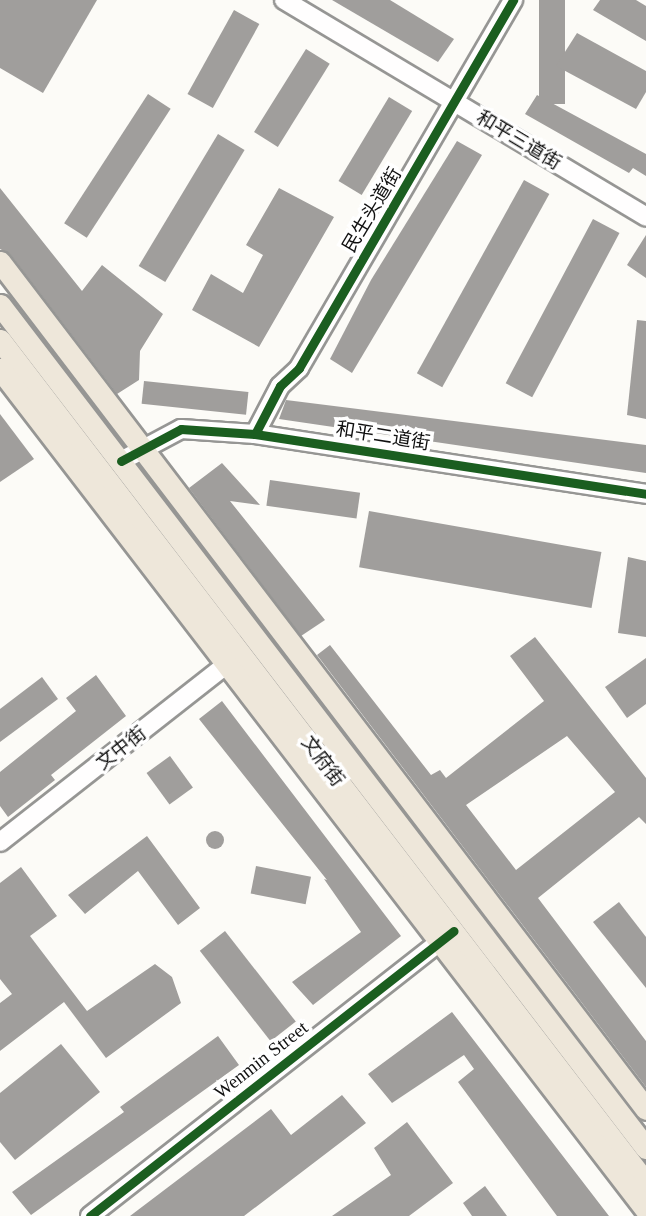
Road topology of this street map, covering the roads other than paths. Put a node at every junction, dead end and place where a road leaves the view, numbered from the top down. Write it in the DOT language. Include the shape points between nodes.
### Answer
graph roads {
  1 [pos="284,0"];
  2 [pos="513,0"];
  3 [pos="456,102"];
  4 [pos="646,217"];
  5 [pos="0,262"];
  6 [pos="0,305"];
  7 [pos="0,340"];
  8 [pos="0,369"];
  9 [pos="255,434"];
  10 [pos="143,449"];
  11 [pos="121,461"];
  12 [pos="646,494"];
  13 [pos="234,658"];
  14 [pos="0,842"];
  15 [pos="446,936"];
  16 [pos="646,1109"];
  17 [pos="646,1148"];
  18 [pos="646,1183"];
  19 [pos="646,1210"];
  20 [pos="91,1216"];
  1 -- 3 [label="street, 和平三道街"];
  2 -- 3 [label="street, 民生头道街"];
  3 -- 4 [label="street, 和平三道街"];
  3 -- 9 [label="street, 民生头道街"];
  5 -- 10 [label="main road"];
  6 -- 11 [label="main road, 文府街"];
  7 -- 13 [label="main road, 文府街"];
  8 -- 13 [label="main road, 文府街"];
  9 -- 10 [label="street, 和平二道街" via="181,429"];
  9 -- 12 [label="street, 和平二道街"];
  10 -- 11 [label="street, 和平二道街"];
  10 -- 16 [label="main road"];
  11 -- 17 [label="main road, 文府街"];
  13 -- 14 [label="street, 文中街"];
  13 -- 15 [label="main road, 文府街"];
  15 -- 18 [label="main road, 文府街"];
  15 -- 19 [label="main road, 文府街"];
  15 -- 20 [label="street, Wenmin Street"];
}
